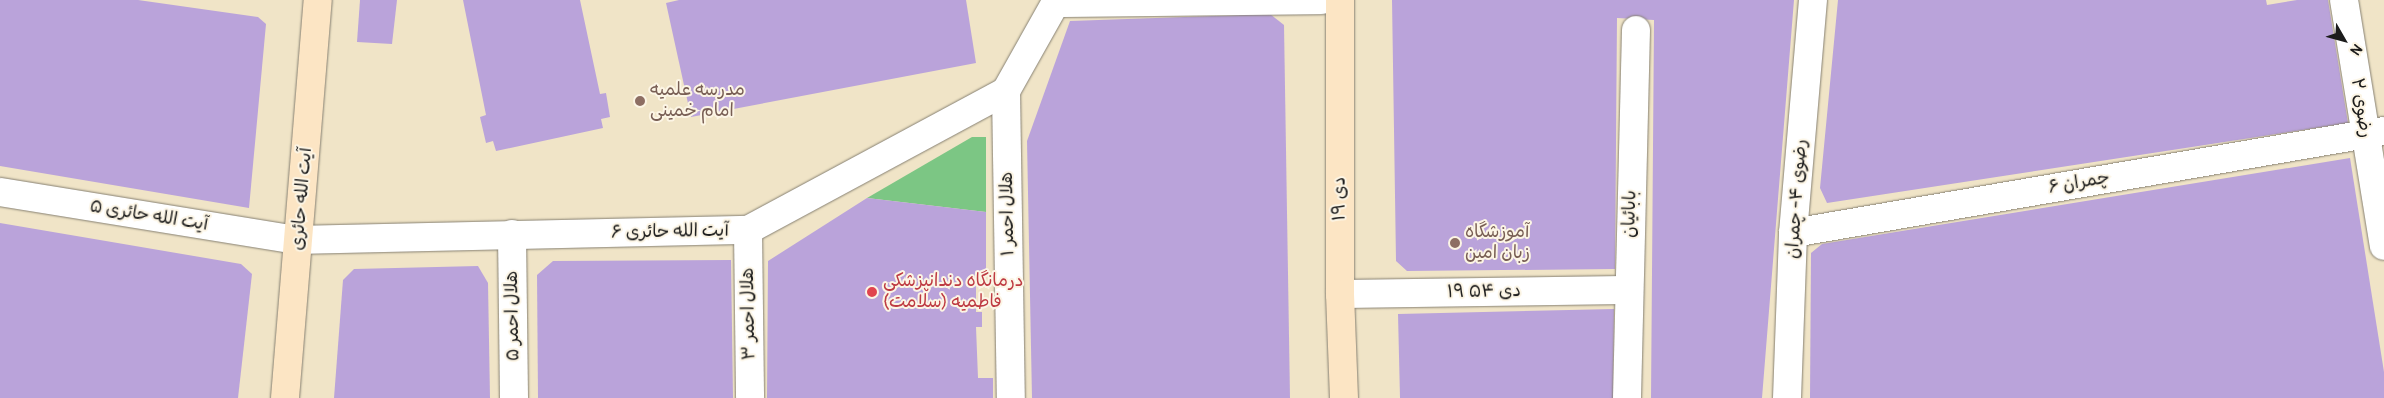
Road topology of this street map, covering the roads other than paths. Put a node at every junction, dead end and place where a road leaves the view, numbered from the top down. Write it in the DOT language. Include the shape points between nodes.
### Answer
graph roads {
  1 [pos="318,0"];
  2 [pos="1321,0"];
  3 [pos="1340,0"];
  4 [pos="1813,0"];
  5 [pos="2344,0"];
  6 [pos="1056,2"];
  7 [pos="1636,30"];
  8 [pos="1006,90"];
  9 [pos="2374,132"];
  10 [pos="0,192"];
  11 [pos="748,230"];
  12 [pos="1793,233"];
  13 [pos="512,234"];
  14 [pos="298,240"];
  15 [pos="2384,246"];
  16 [pos="1628,290"];
  17 [pos="1340,294"];
  18 [pos="285,398"];
  19 [pos="514,398"];
  20 [pos="750,398"];
  21 [pos="1011,398"];
  22 [pos="1344,398"];
  23 [pos="1626,398"];
  24 [pos="1788,398"];
  1 -- 14 [label="main road, آیت الله حائری"];
  2 -- 6 [label="street"];
  3 -- 17 [label="main road, ۱۹ دی"];
  4 -- 12 [label="street, رضوی ۴- چمران"];
  5 -- 9 [label="street, رضوی ۲"];
  6 -- 8 [label="street"];
  7 -- 16 [label="street, بابائیان"];
  8 -- 11 [label="street, آیت الله حائری ۶"];
  8 -- 21 [label="street, هلال احمر ۱"];
  9 -- 12 [label="street, چمران ۶"];
  9 -- 15 [label="street, رضوی ۲"];
  10 -- 14 [label="street, آیت الله حائری ۵"];
  11 -- 13 [label="street, آیت الله حائری ۶"];
  11 -- 20 [label="street, هلال احمر ۳"];
  12 -- 24 [label="street, رضوی ۴- چمران"];
  13 -- 14 [label="street, آیت الله حائری ۶"];
  13 -- 19 [label="street, هلال احمر ۵"];
  14 -- 18 [label="main road, آیت الله حائری"];
  16 -- 17 [label="street, ۱۹ دی ۵۴"];
  16 -- 23 [label="street, بابائیان"];
  17 -- 22 [label="main road, ۱۹ دی"];
}
